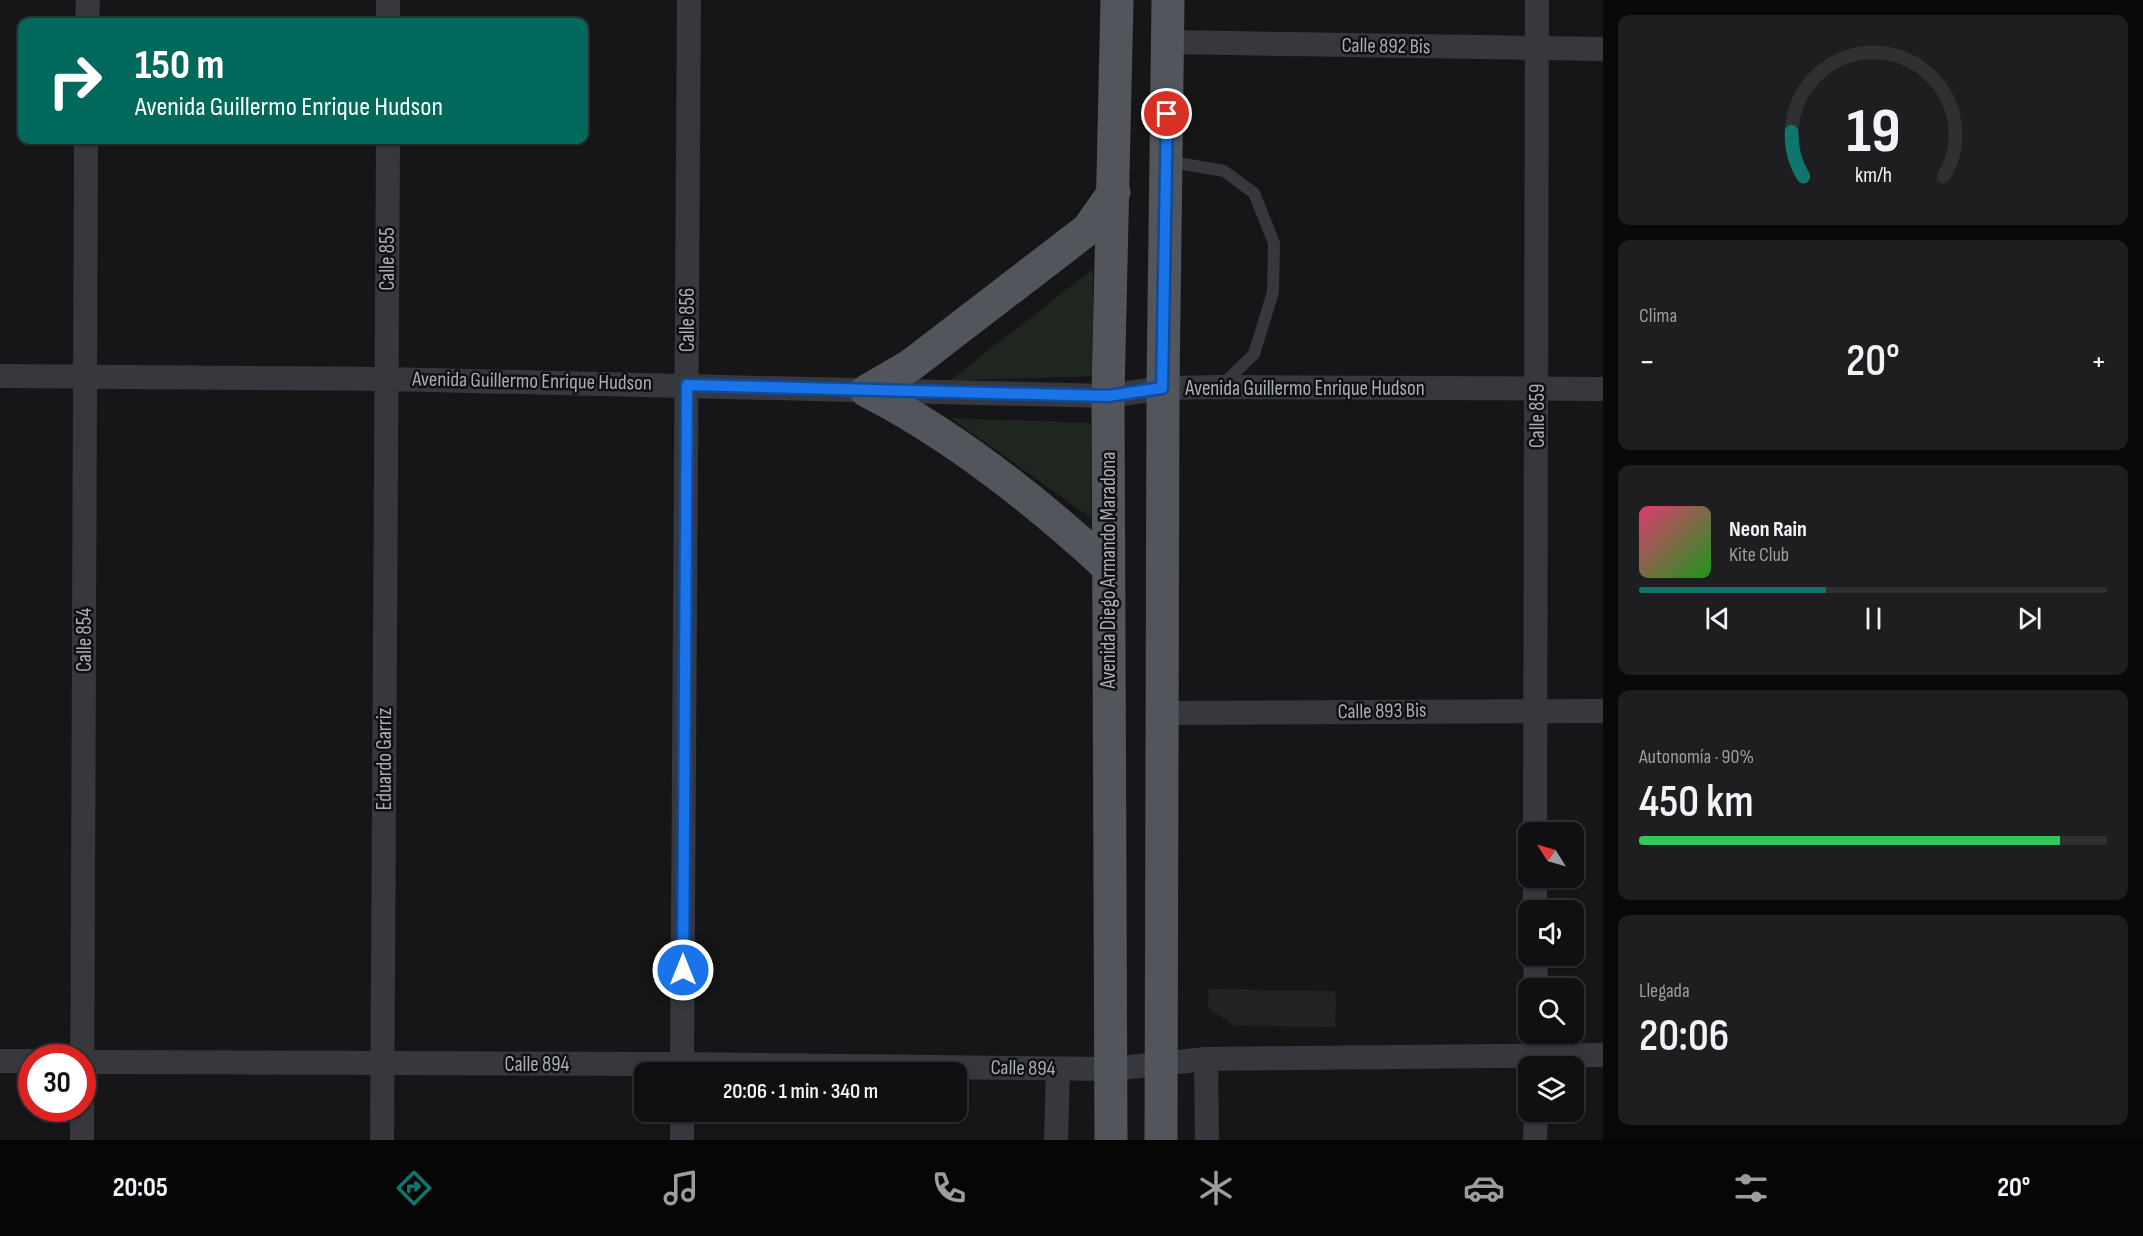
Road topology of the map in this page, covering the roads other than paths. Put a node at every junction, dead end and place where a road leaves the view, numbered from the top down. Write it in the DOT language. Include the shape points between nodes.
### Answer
graph roads {
  1 [pos="88,0"];
  2 [pos="388,0"];
  3 [pos="689,0"];
  4 [pos="1117,0"];
  5 [pos="1168,0"];
  6 [pos="1537,0"];
  7 [pos="87,18"];
  8 [pos="388,18"];
  9 [pos="1168,42"];
  10 [pos="1536,49"];
  11 [pos="1603,49"];
  12 [pos="86,144"];
  13 [pos="388,144"];
  14 [pos="1166,162"];
  15 [pos="1114,192"];
  16 [pos="0,376"];
  17 [pos="84,376"];
  18 [pos="387,378"];
  19 [pos="687,385"];
  20 [pos="1221,387"];
  21 [pos="1538,387"];
  22 [pos="1162,388"];
  23 [pos="1603,389"];
  24 [pos="867,391"];
  25 [pos="1108,396"];
  26 [pos="1107,566"];
  27 [pos="1535,710"];
  28 [pos="1603,711"];
  29 [pos="1161,713"];
  30 [pos="1535,822"];
  31 [pos="83,1044"];
  32 [pos="1536,1052"];
  33 [pos="1603,1055"];
  34 [pos="1206,1059"];
  35 [pos="0,1061"];
  36 [pos="18,1061"];
  37 [pos="96,1062"];
  38 [pos="682,1062"];
  39 [pos="382,1064"];
  40 [pos="1161,1064"];
  41 [pos="634,1067"];
  42 [pos="967,1069"];
  43 [pos="1058,1069"];
  44 [pos="1111,1070"];
  45 [pos="82,1122"];
  46 [pos="682,1122"];
  47 [pos="1536,1122"];
  48 [pos="82,1140"];
  49 [pos="382,1140"];
  50 [pos="682,1140"];
  51 [pos="1056,1140"];
  52 [pos="1111,1140"];
  53 [pos="1161,1140"];
  54 [pos="1207,1140"];
  55 [pos="1535,1140"];
  1 -- 7 [label="street"];
  2 -- 8 [label="street"];
  3 -- 19 [label="street, Calle 856"];
  4 -- 15 [label="main road, Avenida Diego Armando Maradona"];
  5 -- 9 [label="main road"];
  6 -- 10 [label="street, Calle 859"];
  9 -- 10 [label="street, Calle 892 Bis"];
  9 -- 14 [label="main road"];
  10 -- 11 [label="street, Calle 892 Bis"];
  10 -- 21 [label="street, Calle 859"];
  12 -- 17 [label="street, Calle 854"];
  13 -- 18 [label="street, Calle 855"];
  14 -- 20 [label="lane" via="1224,171 1254,193 1274,243 1272,292 1254,354"];
  14 -- 22 [label="main road"];
  15 -- 24 [label="main road" via="1088,229 911,365"];
  15 -- 25 [label="main road, Avenida Diego Armando Maradona"];
  16 -- 17 [label="street, Avenida Guillermo Enrique Hudson"];
  17 -- 18 [label="street, Avenida Guillermo Enrique Hudson"];
  17 -- 31 [label="street, Calle 854"];
  18 -- 19 [label="street, Avenida Guillermo Enrique Hudson"];
  18 -- 39 [label="street, Eduardo Garriz"];
  19 -- 24 [label="street, Avenida Guillermo Enrique Hudson"];
  19 -- 38 [label="street, Calle 856"];
  20 -- 21 [label="street, Avenida Guillermo Enrique Hudson"];
  20 -- 22 [label="street, Avenida Guillermo Enrique Hudson"];
  21 -- 23 [label="street, Avenida Guillermo Enrique Hudson"];
  21 -- 27 [label="street, Calle 859"];
  22 -- 25 [label="street, Avenida Guillermo Enrique Hudson"];
  22 -- 29 [label="main road"];
  24 -- 25 [label="street, Avenida Guillermo Enrique Hudson"];
  24 -- 26 [label="main road" via="921,420 1059,521"];
  25 -- 26 [label="main road, Avenida Diego Armando Maradona"];
  26 -- 44 [label="main road, Avenida Diego Armando Maradona"];
  27 -- 28 [label="street, Calle 893 Bis"];
  27 -- 29 [label="street, Calle 893 Bis"];
  27 -- 30 [label="street, Calle 859"];
  29 -- 40 [label="main road"];
  32 -- 33 [label="street, Calle 894"];
  32 -- 34 [label="street, Calle 894"];
  34 -- 40 [label="street, Calle 894"];
  34 -- 54 [label="street"];
  35 -- 36 [label="street"];
  37 -- 39 [label="street, Calle 894"];
  39 -- 41 [label="street, Calle 894"];
  39 -- 49 [label="street, Eduardo Garriz"];
  40 -- 44 [label="street, Calle 894"];
  40 -- 53 [label="main road"];
  42 -- 43 [label="street, Calle 894"];
  43 -- 44 [label="street, Calle 894"];
  43 -- 51 [label="street"];
  44 -- 52 [label="main road, Avenida Diego Armando Maradona"];
  45 -- 48 [label="street, Calle 854"];
  46 -- 50 [label="street"];
  47 -- 55 [label="street"];
}
